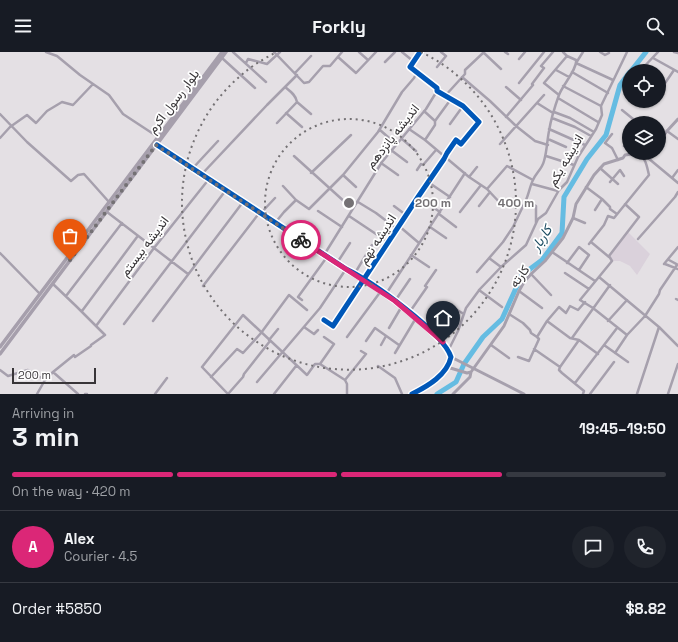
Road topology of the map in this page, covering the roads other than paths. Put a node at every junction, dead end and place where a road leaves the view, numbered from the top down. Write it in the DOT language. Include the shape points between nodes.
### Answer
graph roads {
  1 [pos="46,52"];
  2 [pos="222,52"];
  3 [pos="226,52"];
  4 [pos="233,52"];
  5 [pos="274,52"];
  6 [pos="280,52"];
  7 [pos="342,52"];
  8 [pos="359,52"];
  9 [pos="376,52"];
  10 [pos="395,52"];
  11 [pos="402,52"];
  12 [pos="414,52"];
  13 [pos="420,52"];
  14 [pos="441,52"];
  15 [pos="484,52"];
  16 [pos="505,52"];
  17 [pos="526,52"];
  18 [pos="544,52"];
  19 [pos="553,52"];
  20 [pos="563,52"];
  21 [pos="582,52"];
  22 [pos="600,52"];
  23 [pos="627,52"];
  24 [pos="658,52"];
  25 [pos="674,52"];
  26 [pos="609,53"];
  27 [pos="508,54"];
  28 [pos="678,54"];
  29 [pos="277,55"];
  30 [pos="417,55"];
  31 [pos="311,56"];
  32 [pos="567,56"];
  33 [pos="338,57"];
  34 [pos="222,58"];
  35 [pos="653,58"];
  36 [pos="519,59"];
  37 [pos="368,60"];
  38 [pos="413,61"];
  39 [pos="384,62"];
  40 [pos="576,63"];
  41 [pos="246,64"];
  42 [pos="647,64"];
  43 [pos="437,67"];
  44 [pos="501,69"];
  45 [pos="556,70"];
  46 [pos="674,70"];
  47 [pos="417,72"];
  48 [pos="572,72"];
  49 [pos="678,72"];
  50 [pos="296,74"];
  51 [pos="569,76"];
  52 [pos="462,78"];
  53 [pos="613,80"];
  54 [pos="266,82"];
  55 [pos="666,82"];
  56 [pos="519,83"];
  57 [pos="93,84"];
  58 [pos="563,86"];
  59 [pos="285,87"];
  60 [pos="506,87"];
  61 [pos="255,88"];
  62 [pos="437,91"];
  63 [pos="608,93"];
  64 [pos="544,95"];
  65 [pos="446,96"];
  66 [pos="559,97"];
  67 [pos="451,99"];
  68 [pos="521,100"];
  69 [pos="297,102"];
  70 [pos="537,103"];
  71 [pos="463,106"];
  72 [pos="601,106"];
  73 [pos="622,110"];
  74 [pos="424,111"];
  75 [pos="553,112"];
  76 [pos="286,113"];
  77 [pos="0,114"];
  78 [pos="311,114"];
  79 [pos="629,116"];
  80 [pos="506,117"];
  81 [pos="552,118"];
  82 [pos="678,119"];
  83 [pos="435,121"];
  84 [pos="277,122"];
  85 [pos="598,122"];
  86 [pos="450,124"];
  87 [pos="12,126"];
  88 [pos="516,126"];
  89 [pos="302,127"];
  90 [pos="409,129"];
  91 [pos="549,129"];
  92 [pos="380,130"];
  93 [pos="667,131"];
  94 [pos="594,132"];
  95 [pos="612,134"];
  96 [pos="351,135"];
  97 [pos="590,136"];
  98 [pos="158,137"];
  99 [pos="0,138"];
  100 [pos="402,139"];
  101 [pos="548,139"];
  102 [pos="678,139"];
  103 [pos="425,140"];
  104 [pos="218,141"];
  105 [pos="155,144"];
  106 [pos="396,144"];
  107 [pos="500,144"];
  108 [pos="548,145"];
  109 [pos="585,145"];
  110 [pos="566,146"];
  111 [pos="391,150"];
  112 [pos="436,150"];
  113 [pos="416,151"];
  114 [pos="294,156"];
  115 [pos="546,156"];
  116 [pos="446,157"];
  117 [pos="622,159"];
  118 [pos="618,160"];
  119 [pos="644,160"];
  120 [pos="650,160"];
  121 [pos="407,162"];
  122 [pos="382,163"];
  123 [pos="574,165"];
  124 [pos="477,167"];
  125 [pos="192,168"];
  126 [pos="600,168"];
  127 [pos="417,170"];
  128 [pos="678,170"];
  129 [pos="312,173"];
  130 [pos="465,173"];
  131 [pos="202,174"];
  132 [pos="343,175"];
  133 [pos="398,175"];
  134 [pos="624,176"];
  135 [pos="469,177"];
  136 [pos="613,178"];
  137 [pos="672,178"];
  138 [pos="209,179"];
  139 [pos="533,180"];
  140 [pos="428,182"];
  141 [pos="610,182"];
  142 [pos="678,183"];
  143 [pos="532,184"];
  144 [pos="618,184"];
  145 [pos="481,185"];
  146 [pos="283,186"];
  147 [pos="356,187"];
  148 [pos="330,188"];
  149 [pos="586,188"];
  150 [pos="487,189"];
  151 [pos="226,190"];
  152 [pos="558,191"];
  153 [pos="490,192"];
  154 [pos="678,192"];
  155 [pos="418,197"];
  156 [pos="450,197"];
  157 [pos="275,198"];
  158 [pos="677,198"];
  159 [pos="602,199"];
  160 [pos="296,200"];
  161 [pos="526,200"];
  162 [pos="243,202"];
  163 [pos="358,202"];
  164 [pos="109,203"];
  165 [pos="346,203"];
  166 [pos="625,204"];
  167 [pos="502,205"];
  168 [pos="394,206"];
  169 [pos="479,206"];
  170 [pos="595,210"];
  171 [pos="318,211"];
  172 [pos="107,212"];
  173 [pos="460,212"];
  174 [pos="260,213"];
  175 [pos="439,213"];
  176 [pos="617,214"];
  177 [pos="406,215"];
  178 [pos="349,216"];
  179 [pos="574,218"];
  180 [pos="122,223"];
  181 [pos="276,223"];
  182 [pos="536,223"];
  183 [pos="585,223"];
  184 [pos="342,227"];
  185 [pos="430,227"];
  186 [pos="456,227"];
  187 [pos="398,228"];
  188 [pos="137,236"];
  189 [pos="446,238"];
  190 [pos="638,239"];
  191 [pos="388,242"];
  192 [pos="350,243"];
  193 [pos="419,243"];
  194 [pos="372,245"];
  195 [pos="678,247"];
  196 [pos="154,248"];
  197 [pos="552,252"];
  198 [pos="0,253"];
  199 [pos="412,255"];
  200 [pos="326,256"];
  201 [pos="609,256"];
  202 [pos="489,258"];
  203 [pos="669,260"];
  204 [pos="172,262"];
  205 [pos="337,263"];
  206 [pos="567,263"];
  207 [pos="429,266"];
  208 [pos="677,266"];
  209 [pos="501,267"];
  210 [pos="346,269"];
  211 [pos="436,270"];
  212 [pos="579,270"];
  213 [pos="477,272"];
  214 [pos="565,273"];
  215 [pos="188,274"];
  216 [pos="355,274"];
  217 [pos="531,274"];
  218 [pos="599,277"];
  219 [pos="364,280"];
  220 [pos="410,280"];
  221 [pos="595,281"];
  222 [pos="52,284"];
  223 [pos="610,285"];
  224 [pos="203,286"];
  225 [pos="589,289"];
  226 [pos="479,290"];
  227 [pos="381,291"];
  228 [pos="519,291"];
  229 [pos="40,294"];
  230 [pos="386,294"];
  231 [pos="551,295"];
  232 [pos="66,296"];
  233 [pos="302,300"];
  234 [pos="627,300"];
  235 [pos="395,301"];
  236 [pos="585,302"];
  237 [pos="445,303"];
  238 [pos="402,306"];
  239 [pos="502,307"];
  240 [pos="542,308"];
  241 [pos="593,308"];
  242 [pos="307,310"];
  243 [pos="82,311"];
  244 [pos="409,313"];
  245 [pos="464,314"];
  246 [pos="509,314"];
  247 [pos="645,316"];
  248 [pos="416,318"];
  249 [pos="324,320"];
  250 [pos="153,321"];
  251 [pos="547,321"];
  252 [pos="608,321"];
  253 [pos="124,324"];
  254 [pos="96,326"];
  255 [pos="304,327"];
  256 [pos="659,327"];
  257 [pos="390,328"];
  258 [pos="617,328"];
  259 [pos="278,329"];
  260 [pos="318,330"];
  261 [pos="261,333"];
  262 [pos="627,335"];
  263 [pos="386,336"];
  264 [pos="324,337"];
  265 [pos="347,337"];
  266 [pos="537,337"];
  267 [pos="572,338"];
  268 [pos="579,340"];
  269 [pos="270,341"];
  270 [pos="366,341"];
  271 [pos="380,345"];
  272 [pos="399,345"];
  273 [pos="491,345"];
  274 [pos="604,345"];
  275 [pos="678,346"];
  276 [pos="0,347"];
  277 [pos="534,349"];
  278 [pos="361,351"];
  279 [pos="448,351"];
  280 [pos="282,352"];
  281 [pos="395,353"];
  282 [pos="615,353"];
  283 [pos="0,354"];
  284 [pos="598,354"];
  285 [pos="451,357"];
  286 [pos="518,357"];
  287 [pos="509,358"];
  288 [pos="614,362"];
  289 [pos="628,362"];
  290 [pos="320,364"];
  291 [pos="678,364"];
  292 [pos="448,365"];
  293 [pos="296,366"];
  294 [pos="378,366"];
  295 [pos="560,367"];
  296 [pos="474,369"];
  297 [pos="0,370"];
  298 [pos="52,372"];
  299 [pos="469,373"];
  300 [pos="211,377"];
  301 [pos="167,378"];
  302 [pos="45,380"];
  303 [pos="345,380"];
  304 [pos="257,382"];
  305 [pos="575,383"];
  306 [pos="37,394"];
  307 [pos="78,394"];
  308 [pos="155,394"];
  309 [pos="228,394"];
  310 [pos="274,394"];
  311 [pos="348,394"];
  312 [pos="402,394"];
  313 [pos="412,394"];
  314 [pos="453,394"];
  315 [pos="524,394"];
  316 [pos="583,394"];
  317 [pos="590,394"];
  318 [pos="637,394"];
  319 [pos="668,394"];
  1 -- 57 [label="street" via="57,56"];
  2 -- 98 [label="main road, بلوار رسول اکرم"];
  3 -- 34 [label="main road, بلوار رسول اکرم"];
  4 -- 41 [label="street"];
  5 -- 29 [label="street"];
  6 -- 29 [label="street"];
  7 -- 33 [label="street"];
  8 -- 37 [label="street"];
  9 -- 37 [label="street"];
  10 -- 39 [label="street"];
  11 -- 38 [label="street"];
  12 -- 30 [label="street"];
  13 -- 30 [label="street"];
  14 -- 43 [label="street" via="446,56"];
  15 -- 44 [label="street"];
  15 -- 52 [label="street" via="465,70"];
  16 -- 27 [label="street"];
  17 -- 36 [label="street"];
  18 -- 56 [label="street"];
  19 -- 68 [label="street" via="541,66 544,68"];
  20 -- 32 [label="street"];
  21 -- 40 [label="street"];
  22 -- 26 [label="street" via="605,55"];
  23 -- 53 [label="street, اندیشه یکم"];
  24 -- 35 [label="street"];
  25 -- 28 [label="street"];
  29 -- 41 [label="street" via="267,64 248,59"];
  29 -- 50 [label="street"];
  30 -- 38 [label="street"];
  31 -- 50 [label="street"];
  32 -- 40 [label="street" via="576,60"];
  32 -- 45 [label="street"];
  33 -- 37 [label="street" via="356,73"];
  33 -- 50 [label="street" via="330,66 323,66 309,82 304,83"];
  34 -- 61 [label="street"];
  34 -- 105 [label="main road, بلوار رسول اکرم"];
  35 -- 42 [label="street"];
  35 -- 46 [label="street"];
  38 -- 47 [label="street" via="410,66"];
  40 -- 48 [label="street"];
  40 -- 53 [label="street"];
  41 -- 54 [label="street"];
  45 -- 51 [label="street"];
  45 -- 66 [label="street" via="544,83"];
  46 -- 49 [label="street"];
  46 -- 55 [label="street"];
  47 -- 62 [label="street" via="437,88"];
  47 -- 92 [label="street"];
  48 -- 51 [label="street"];
  48 -- 63 [label="street"];
  50 -- 59 [label="street"];
  51 -- 58 [label="street"];
  52 -- 65 [label="street"];
  52 -- 80 [label="street"];
  53 -- 63 [label="street, اندیشه یکم"];
  57 -- 87 [label="street" via="73,105 62,102 47,111 36,123 27,115"];
  57 -- 98 [label="street" via="109,95 123,114"];
  58 -- 66 [label="street"];
  58 -- 72 [label="street"];
  59 -- 69 [label="street" via="293,93"];
  59 -- 131 [label="street"];
  60 -- 68 [label="street"];
  62 -- 65 [label="street"];
  62 -- 74 [label="street, اندیشه پانزدهم"];
  63 -- 72 [label="street, اندیشه یکم"];
  64 -- 70 [label="street"];
  65 -- 67 [label="street"];
  66 -- 75 [label="street"];
  66 -- 85 [label="street"];
  67 -- 71 [label="street"];
  67 -- 83 [label="street"];
  68 -- 80 [label="street"];
  69 -- 76 [label="street"];
  69 -- 78 [label="street"];
  70 -- 75 [label="street"];
  70 -- 88 [label="street"];
  71 -- 86 [label="street"];
  71 -- 116 [label="street, اندیشه نهم" via="479,122 461,144 456,140 446,153"];
  72 -- 85 [label="street, اندیشه یکم" via="602,115"];
  73 -- 79 [label="street"];
  74 -- 83 [label="street"];
  74 -- 90 [label="street, اندیشه پانزدهم"];
  75 -- 81 [label="street"];
  75 -- 94 [label="street" via="570,118"];
  76 -- 84 [label="street"];
  76 -- 89 [label="street"];
  77 -- 87 [label="street"];
  80 -- 88 [label="street"];
  81 -- 91 [label="street"];
  81 -- 97 [label="street"];
  82 -- 93 [label="street"];
  83 -- 103 [label="street"];
  85 -- 94 [label="street, اندیشه یکم"];
  87 -- 99 [label="street"];
  87 -- 164 [label="street" via="71,181 84,174"];
  88 -- 107 [label="street"];
  88 -- 108 [label="street" via="535,141"];
  90 -- 100 [label="street, اندیشه پانزدهم"];
  90 -- 103 [label="street"];
  91 -- 101 [label="street"];
  91 -- 109 [label="street"];
  92 -- 106 [label="street"];
  92 -- 132 [label="street"];
  93 -- 102 [label="street"];
  94 -- 97 [label="street, اندیشه یکم"];
  95 -- 118 [label="street" via="605,143"];
  96 -- 129 [label="street"];
  97 -- 109 [label="street, اندیشه یکم"];
  98 -- 105 [label="main road, بلوار رسول اکرم"];
  100 -- 106 [label="street, اندیشه پانزدهم"];
  100 -- 113 [label="street"];
  101 -- 108 [label="street"];
  101 -- 110 [label="street"];
  103 -- 112 [label="street"];
  104 -- 125 [label="street"];
  105 -- 125 [label="street"];
  105 -- 164 [label="main road, بلوار رسول اکرم"];
  105 -- 172 [label="main road, بلوار رسول اکرم"];
  106 -- 111 [label="street, اندیشه پانزدهم"];
  108 -- 115 [label="street"];
  109 -- 123 [label="street, اندیشه یکم"];
  111 -- 121 [label="street"];
  111 -- 122 [label="street, اندیشه پانزدهم"];
  112 -- 116 [label="street"];
  112 -- 127 [label="street"];
  114 -- 129 [label="street"];
  115 -- 123 [label="street"];
  115 -- 139 [label="street" via="542,168"];
  116 -- 130 [label="street"];
  116 -- 140 [label="street, اندیشه نهم"];
  117 -- 118 [label="street"];
  118 -- 126 [label="street" via="604,164"];
  119 -- 166 [label="street" via="649,175"];
  120 -- 137 [label="street"];
  122 -- 133 [label="street"];
  122 -- 163 [label="street, اندیشه پانزدهم"];
  123 -- 152 [label="street, اندیشه یکم" via="567,182"];
  124 -- 135 [label="street"];
  125 -- 131 [label="street"];
  126 -- 136 [label="street"];
  126 -- 149 [label="street, کارته"];
  128 -- 137 [label="street"];
  129 -- 148 [label="street"];
  130 -- 135 [label="street"];
  130 -- 156 [label="street"];
  131 -- 138 [label="street"];
  132 -- 147 [label="street"];
  132 -- 148 [label="street"];
  134 -- 136 [label="street" via="620,170"];
  135 -- 145 [label="street"];
  136 -- 141 [label="street"];
  136 -- 144 [label="street"];
  137 -- 142 [label="street"];
  138 -- 151 [label="street"];
  138 -- 196 [label="street, اندیشه بیستم"];
  139 -- 143 [label="street"];
  139 -- 150 [label="street" via="507,166"];
  140 -- 155 [label="street, اندیشه نهم"];
  140 -- 156 [label="street"];
  143 -- 152 [label="street"];
  143 -- 161 [label="street"];
  145 -- 150 [label="street"];
  145 -- 173 [label="street"];
  146 -- 160 [label="street"];
  148 -- 160 [label="street" via="309,209"];
  148 -- 165 [label="street"];
  149 -- 159 [label="street"];
  149 -- 179 [label="street, کارته" via="576,204"];
  150 -- 153 [label="street"];
  151 -- 162 [label="street"];
  151 -- 204 [label="street"];
  152 -- 182 [label="street, اندیشه یکم" via="546,213"];
  153 -- 167 [label="street"];
  153 -- 169 [label="street"];
  154 -- 158 [label="street"];
  155 -- 175 [label="street"];
  155 -- 177 [label="street, اندیشه نهم"];
  156 -- 175 [label="street"];
  157 -- 174 [label="street"];
  158 -- 190 [label="street"];
  159 -- 170 [label="street"];
  159 -- 176 [label="street"];
  160 -- 181 [label="street"];
  161 -- 182 [label="street" via="536,206"];
  161 -- 202 [label="street" via="513,227"];
  162 -- 174 [label="street"];
  162 -- 215 [label="street"];
  163 -- 178 [label="street, اندیشه پانزدهم"];
  163 -- 187 [label="street"];
  164 -- 229 [label="main road, بلوار رسول اکرم"];
  166 -- 176 [label="street"];
  166 -- 201 [label="street" via="639,216"];
  168 -- 177 [label="street"];
  171 -- 184 [label="street"];
  172 -- 180 [label="street"];
  172 -- 222 [label="main road, بلوار رسول اکرم"];
  174 -- 181 [label="street"];
  174 -- 224 [label="street"];
  175 -- 185 [label="street"];
  175 -- 186 [label="street"];
  176 -- 201 [label="street" via="614,218 608,216 590,243"];
  177 -- 187 [label="street, اندیشه نهم"];
  178 -- 184 [label="street, اندیشه پانزدهم"];
  178 -- 191 [label="street"];
  179 -- 183 [label="street"];
  179 -- 197 [label="street, کارته"];
  180 -- 188 [label="street"];
  180 -- 232 [label="street"];
  181 -- 200 [label="street"];
  182 -- 209 [label="street, اندیشه یکم" via="526,246"];
  184 -- 200 [label="street, اندیشه پانزدهم"];
  185 -- 189 [label="street"];
  185 -- 193 [label="street"];
  187 -- 191 [label="street, اندیشه نهم"];
  187 -- 193 [label="street"];
  188 -- 196 [label="street"];
  188 -- 243 [label="street"];
  191 -- 219 [label="street, اندیشه نهم"];
  192 -- 205 [label="street"];
  193 -- 199 [label="street"];
  194 -- 216 [label="street"];
  195 -- 203 [label="street"];
  196 -- 204 [label="street"];
  196 -- 254 [label="street, اندیشه بیستم"];
  197 -- 206 [label="street"];
  197 -- 217 [label="street, کارته"];
  198 -- 229 [label="street"];
  199 -- 207 [label="street"];
  199 -- 230 [label="street"];
  200 -- 205 [label="street"];
  200 -- 233 [label="street, اندیشه پانزدهم" via="298,296"];
  201 -- 218 [label="street" via="612,261"];
  202 -- 209 [label="street"];
  202 -- 213 [label="street"];
  203 -- 208 [label="street"];
  203 -- 208 [label="street" via="664,264"];
  204 -- 215 [label="street"];
  204 -- 253 [label="street"];
  205 -- 210 [label="street"];
  206 -- 212 [label="street"];
  206 -- 212 [label="street" via="579,247 589,256"];
  208 -- 247 [label="street"];
  209 -- 226 [label="street, اندیشه یکم"];
  210 -- 216 [label="street"];
  210 -- 255 [label="street"];
  211 -- 244 [label="street"];
  212 -- 221 [label="street"];
  214 -- 225 [label="street"];
  215 -- 250 [label="street"];
  216 -- 219 [label="street"];
  217 -- 228 [label="street, کارته"];
  217 -- 231 [label="street"];
  218 -- 221 [label="street"];
  218 -- 223 [label="street"];
  219 -- 227 [label="street"];
  219 -- 249 [label="street, اندیشه نهم" via="333,326"];
  220 -- 235 [label="street"];
  221 -- 225 [label="street"];
  222 -- 232 [label="street"];
  222 -- 283 [label="main road, بلوار رسول اکرم"];
  223 -- 234 [label="street"];
  223 -- 241 [label="street"];
  225 -- 236 [label="street" via="580,300"];
  226 -- 239 [label="street"];
  226 -- 245 [label="street, اندیشه یکم"];
  227 -- 230 [label="street"];
  227 -- 265 [label="street"];
  228 -- 240 [label="street"];
  228 -- 246 [label="street, کارته"];
  229 -- 276 [label="main road, بلوار رسول اکرم"];
  230 -- 235 [label="street"];
  232 -- 243 [label="street"];
  234 -- 247 [label="street"];
  234 -- 252 [label="street"];
  235 -- 238 [label="street"];
  236 -- 241 [label="street"];
  236 -- 251 [label="street" via="578,310 570,306 566,313 559,307"];
  237 -- 245 [label="street"];
  238 -- 244 [label="street"];
  238 -- 257 [label="street"];
  241 -- 252 [label="street"];
  241 -- 267 [label="street"];
  242 -- 261 [label="street" via="289,295"];
  243 -- 254 [label="street"];
  244 -- 248 [label="street"];
  245 -- 279 [label="street, اندیشه یکم"];
  246 -- 266 [label="street"];
  246 -- 273 [label="street, کارته"];
  247 -- 256 [label="street"];
  247 -- 262 [label="street"];
  248 -- 272 [label="street"];
  248 -- 279 [label="street" via="443,342"];
  251 -- 266 [label="street"];
  251 -- 267 [label="street"];
  252 -- 258 [label="street"];
  254 -- 298 [label="street" via="105,336"];
  255 -- 260 [label="street" via="314,334"];
  255 -- 280 [label="street"];
  256 -- 275 [label="street"];
  256 -- 318 [label="street"];
  258 -- 262 [label="street"];
  258 -- 274 [label="street"];
  259 -- 269 [label="street"];
  261 -- 269 [label="street"];
  261 -- 300 [label="street" via="242,353 237,349"];
  261 -- 300 [label="street" via="243,315 202,367"];
  262 -- 282 [label="street"];
  263 -- 270 [label="street" via="375,328"];
  263 -- 271 [label="street"];
  263 -- 272 [label="street"];
  264 -- 290 [label="street" via="334,344"];
  266 -- 277 [label="street" via="539,339"];
  267 -- 268 [label="street"];
  268 -- 284 [label="street"];
  268 -- 295 [label="street"];
  269 -- 280 [label="street"];
  269 -- 309 [label="street"];
  272 -- 281 [label="street"];
  273 -- 287 [label="street"];
  273 -- 296 [label="street, کارته"];
  274 -- 282 [label="street"];
  274 -- 284 [label="street"];
  277 -- 286 [label="street" via="529,361"];
  277 -- 295 [label="street"];
  278 -- 303 [label="street" via="366,354"];
  279 -- 285 [label="street"];
  280 -- 293 [label="street"];
  280 -- 304 [label="street"];
  282 -- 289 [label="street"];
  284 -- 305 [label="street"];
  285 -- 292 [label="street"];
  285 -- 296 [label="street"];
  288 -- 317 [label="street"];
  290 -- 293 [label="street" via="315,364 307,375"];
  290 -- 303 [label="street"];
  291 -- 319 [label="street"];
  292 -- 299 [label="street"];
  292 -- 313 [label="street" via="437,379"];
  293 -- 310 [label="street"];
  294 -- 312 [label="street" via="395,378"];
  295 -- 305 [label="street" via="558,370"];
  296 -- 299 [label="street, کارته"];
  296 -- 315 [label="street"];
  297 -- 302 [label="street" via="8,376 28,370"];
  298 -- 302 [label="street"];
  298 -- 307 [label="street"];
  299 -- 314 [label="street, کارته" via="470,376"];
  300 -- 309 [label="street"];
  301 -- 308 [label="street"];
  302 -- 306 [label="street"];
  303 -- 311 [label="street"];
  305 -- 316 [label="street" via="584,391"];
}
